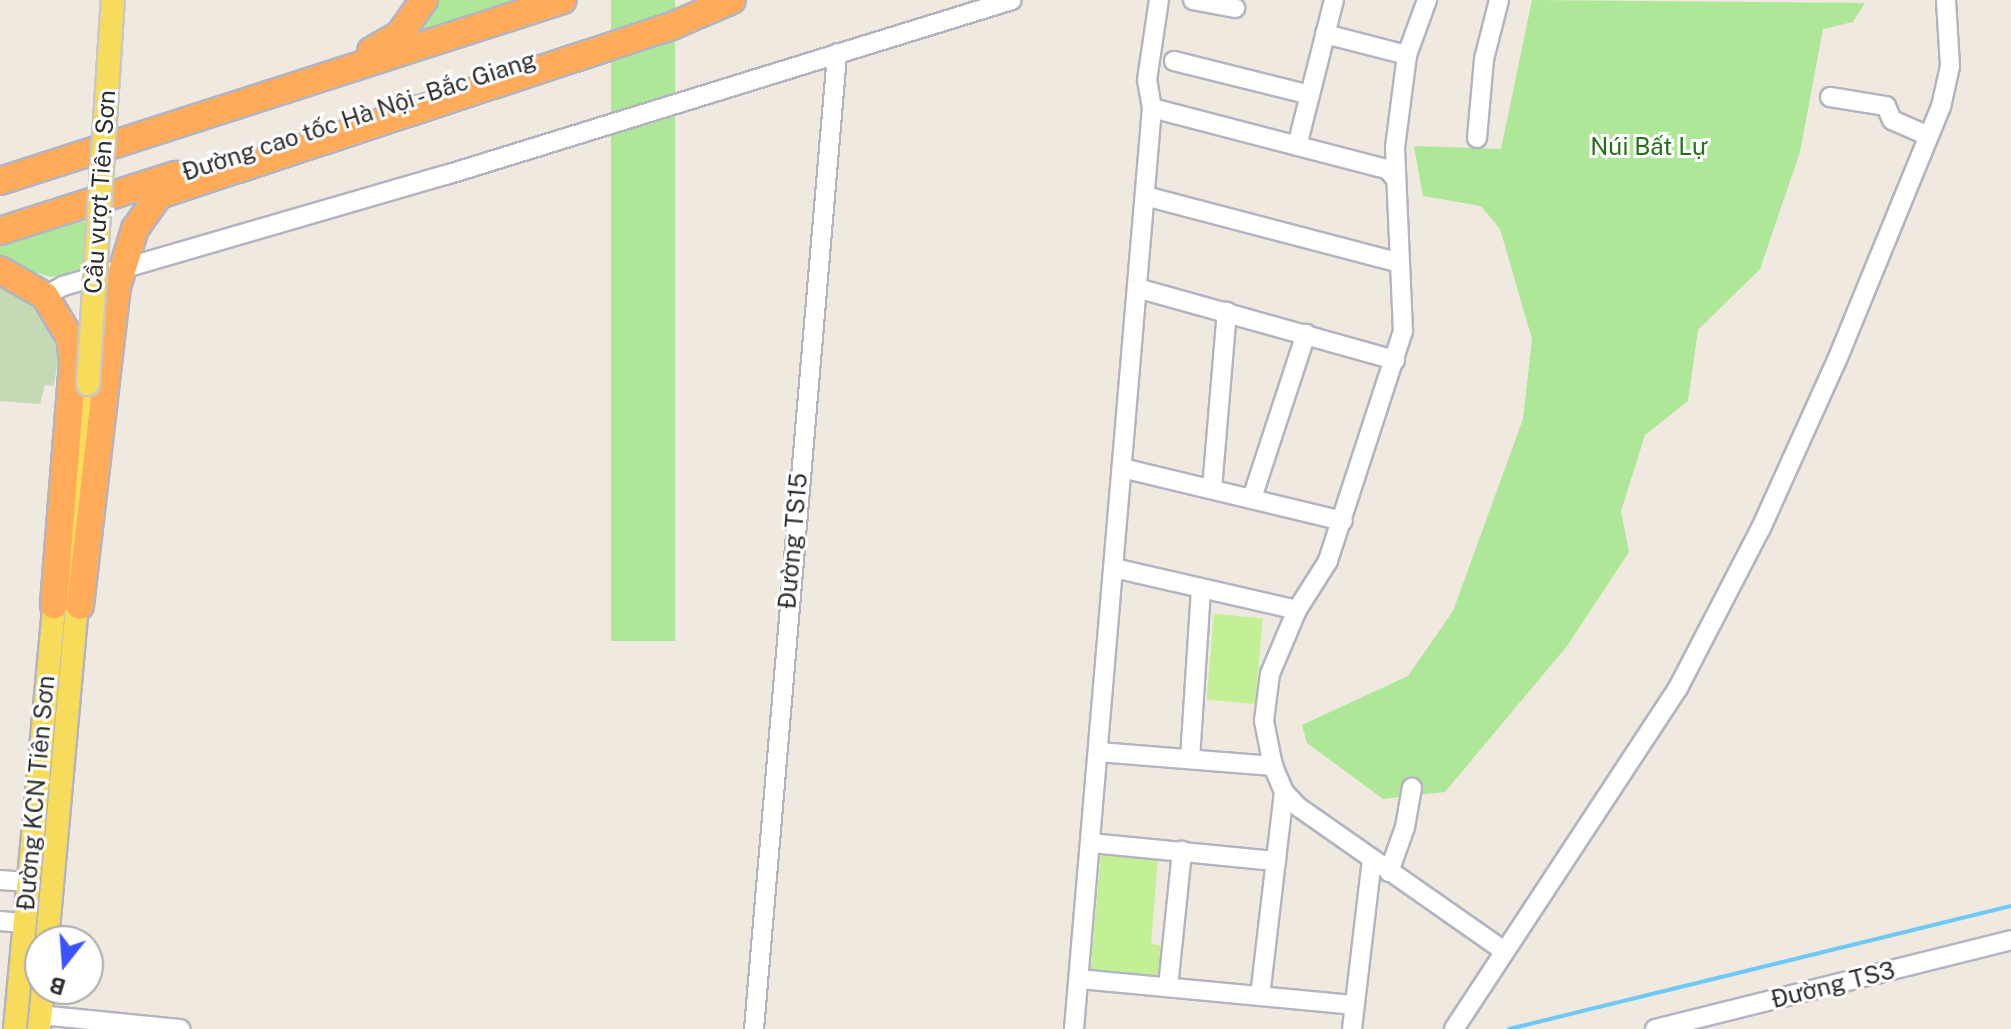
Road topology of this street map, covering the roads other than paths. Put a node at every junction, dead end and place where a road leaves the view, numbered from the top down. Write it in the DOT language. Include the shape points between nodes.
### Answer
graph roads {
  1 [pos="113,0"];
  2 [pos="424,0"];
  3 [pos="563,0"];
  4 [pos="719,0"];
  5 [pos="732,0"];
  6 [pos="1012,0"];
  7 [pos="1159,0"];
  8 [pos="1193,0"];
  9 [pos="1334,0"];
  10 [pos="1427,0"];
  11 [pos="1499,0"];
  12 [pos="1946,0"];
  13 [pos="1235,8"];
  14 [pos="1325,34"];
  15 [pos="837,54"];
  16 [pos="1407,55"];
  17 [pos="1174,61"];
  18 [pos="1310,95"];
  19 [pos="1830,97"];
  20 [pos="1152,108"];
  21 [pos="1929,136"];
  22 [pos="1477,138"];
  23 [pos="1297,146"];
  24 [pos="67,160"];
  25 [pos="1395,178"];
  26 [pos="0,181"];
  27 [pos="1145,196"];
  28 [pos="0,231"];
  29 [pos="1397,262"];
  30 [pos="0,270"];
  31 [pos="121,272"];
  32 [pos="1137,288"];
  33 [pos="45,296"];
  34 [pos="1227,312"];
  35 [pos="1306,334"];
  36 [pos="1395,360"];
  37 [pos="1122,468"];
  38 [pos="1212,489"];
  39 [pos="1252,498"];
  40 [pos="1343,521"];
  41 [pos="1114,568"];
  42 [pos="1201,588"];
  43 [pos="67,606"];
  44 [pos="1297,610"];
  45 [pos="1098,752"];
  46 [pos="1190,759"];
  47 [pos="1273,766"];
  48 [pos="1412,788"];
  49 [pos="1284,792"];
  50 [pos="1091,843"];
  51 [pos="1182,851"];
  52 [pos="1372,860"];
  53 [pos="1276,861"];
  54 [pos="1389,872"];
  55 [pos="0,880"];
  56 [pos="27,882"];
  57 [pos="0,921"];
  58 [pos="24,923"];
  59 [pos="48,925"];
  60 [pos="2011,940"];
  61 [pos="1503,950"];
  62 [pos="1079,979"];
  63 [pos="1168,987"];
  64 [pos="1260,996"];
  65 [pos="1352,1005"];
  66 [pos="16,1021"];
  67 [pos="39,1022"];
  68 [pos="180,1029"];
  69 [pos="754,1029"];
  70 [pos="1074,1029"];
  71 [pos="1352,1029"];
  72 [pos="1454,1029"];
  73 [pos="1655,1029"];
  1 -- 43 [label="main road, Cầu vượt Tiên Sơn, bridge" via="88,384"];
  2 -- 24 [label="highway" via="399,35 374,50 175,114"];
  3 -- 24 [label="highway, Đường cao tốc Hà Nội - Bắc Giang"];
  4 -- 28 [label="highway, Đường cao tốc Hà Nội - Bắc Giang"];
  5 -- 31 [label="highway" via="672,26 159,195 135,229"];
  6 -- 15 [label="street"];
  7 -- 20 [label="street" via="1147,80"];
  8 -- 13 [label="street"];
  9 -- 14 [label="street"];
  10 -- 16 [label="street"];
  11 -- 22 [label="street" via="1484,59"];
  12 -- 21 [label="street" via="1950,66"];
  14 -- 16 [label="street"];
  14 -- 18 [label="street"];
  15 -- 31 [label="street"];
  15 -- 69 [label="street, Đường TS15"];
  16 -- 25 [label="street"];
  17 -- 18 [label="street"];
  18 -- 23 [label="street"];
  19 -- 21 [label="street" via="1886,106 1892,120"];
  20 -- 23 [label="street"];
  20 -- 27 [label="street"];
  21 -- 61 [label="street" via="1837,360 1761,528 1699,648"];
  23 -- 25 [label="street" via="1387,169"];
  24 -- 26 [label="highway, Đường cao tốc Hà Nội - Bắc Giang"];
  25 -- 29 [label="street"];
  27 -- 29 [label="street"];
  27 -- 32 [label="street"];
  29 -- 36 [label="street" via="1403,331"];
  30 -- 33 [label="highway"];
  31 -- 33 [label="street" via="63,286"];
  31 -- 43 [label="highway"];
  32 -- 34 [label="street"];
  32 -- 37 [label="street"];
  33 -- 43 [label="highway" via="70,338 73,362"];
  34 -- 35 [label="street"];
  34 -- 38 [label="street"];
  35 -- 36 [label="street"];
  35 -- 39 [label="street"];
  36 -- 40 [label="street"];
  37 -- 38 [label="street"];
  37 -- 41 [label="street"];
  38 -- 39 [label="street"];
  39 -- 40 [label="street"];
  40 -- 44 [label="street" via="1328,561"];
  41 -- 42 [label="street"];
  41 -- 45 [label="street"];
  42 -- 44 [label="street"];
  42 -- 46 [label="street"];
  43 -- 56 [label="main road, Đường KCN Tiên Sơn"];
  43 -- 59 [label="main road, Đường KCN Tiên Sơn"];
  44 -- 47 [label="street" via="1265,690 1264,721"];
  45 -- 46 [label="street"];
  45 -- 50 [label="street"];
  46 -- 47 [label="street"];
  47 -- 49 [label="street"];
  48 -- 54 [label="street"];
  49 -- 52 [label="street"];
  49 -- 53 [label="street"];
  50 -- 51 [label="street"];
  50 -- 62 [label="street"];
  51 -- 53 [label="street"];
  51 -- 63 [label="street"];
  52 -- 54 [label="street"];
  52 -- 65 [label="street"];
  53 -- 64 [label="street"];
  54 -- 61 [label="street"];
  55 -- 56 [label="street"];
  56 -- 58 [label="main road, Đường KCN Tiên Sơn"];
  57 -- 58 [label="street"];
  58 -- 66 [label="main road, Đường KCN Tiên Sơn"];
  60 -- 73 [label="street, Đường TS3"];
  61 -- 72 [label="street"];
  62 -- 63 [label="street"];
  62 -- 70 [label="street"];
  63 -- 64 [label="street"];
  64 -- 65 [label="street"];
  65 -- 71 [label="street"];
  66 -- 67 [label="main road"];
  67 -- 68 [label="street"];
}
